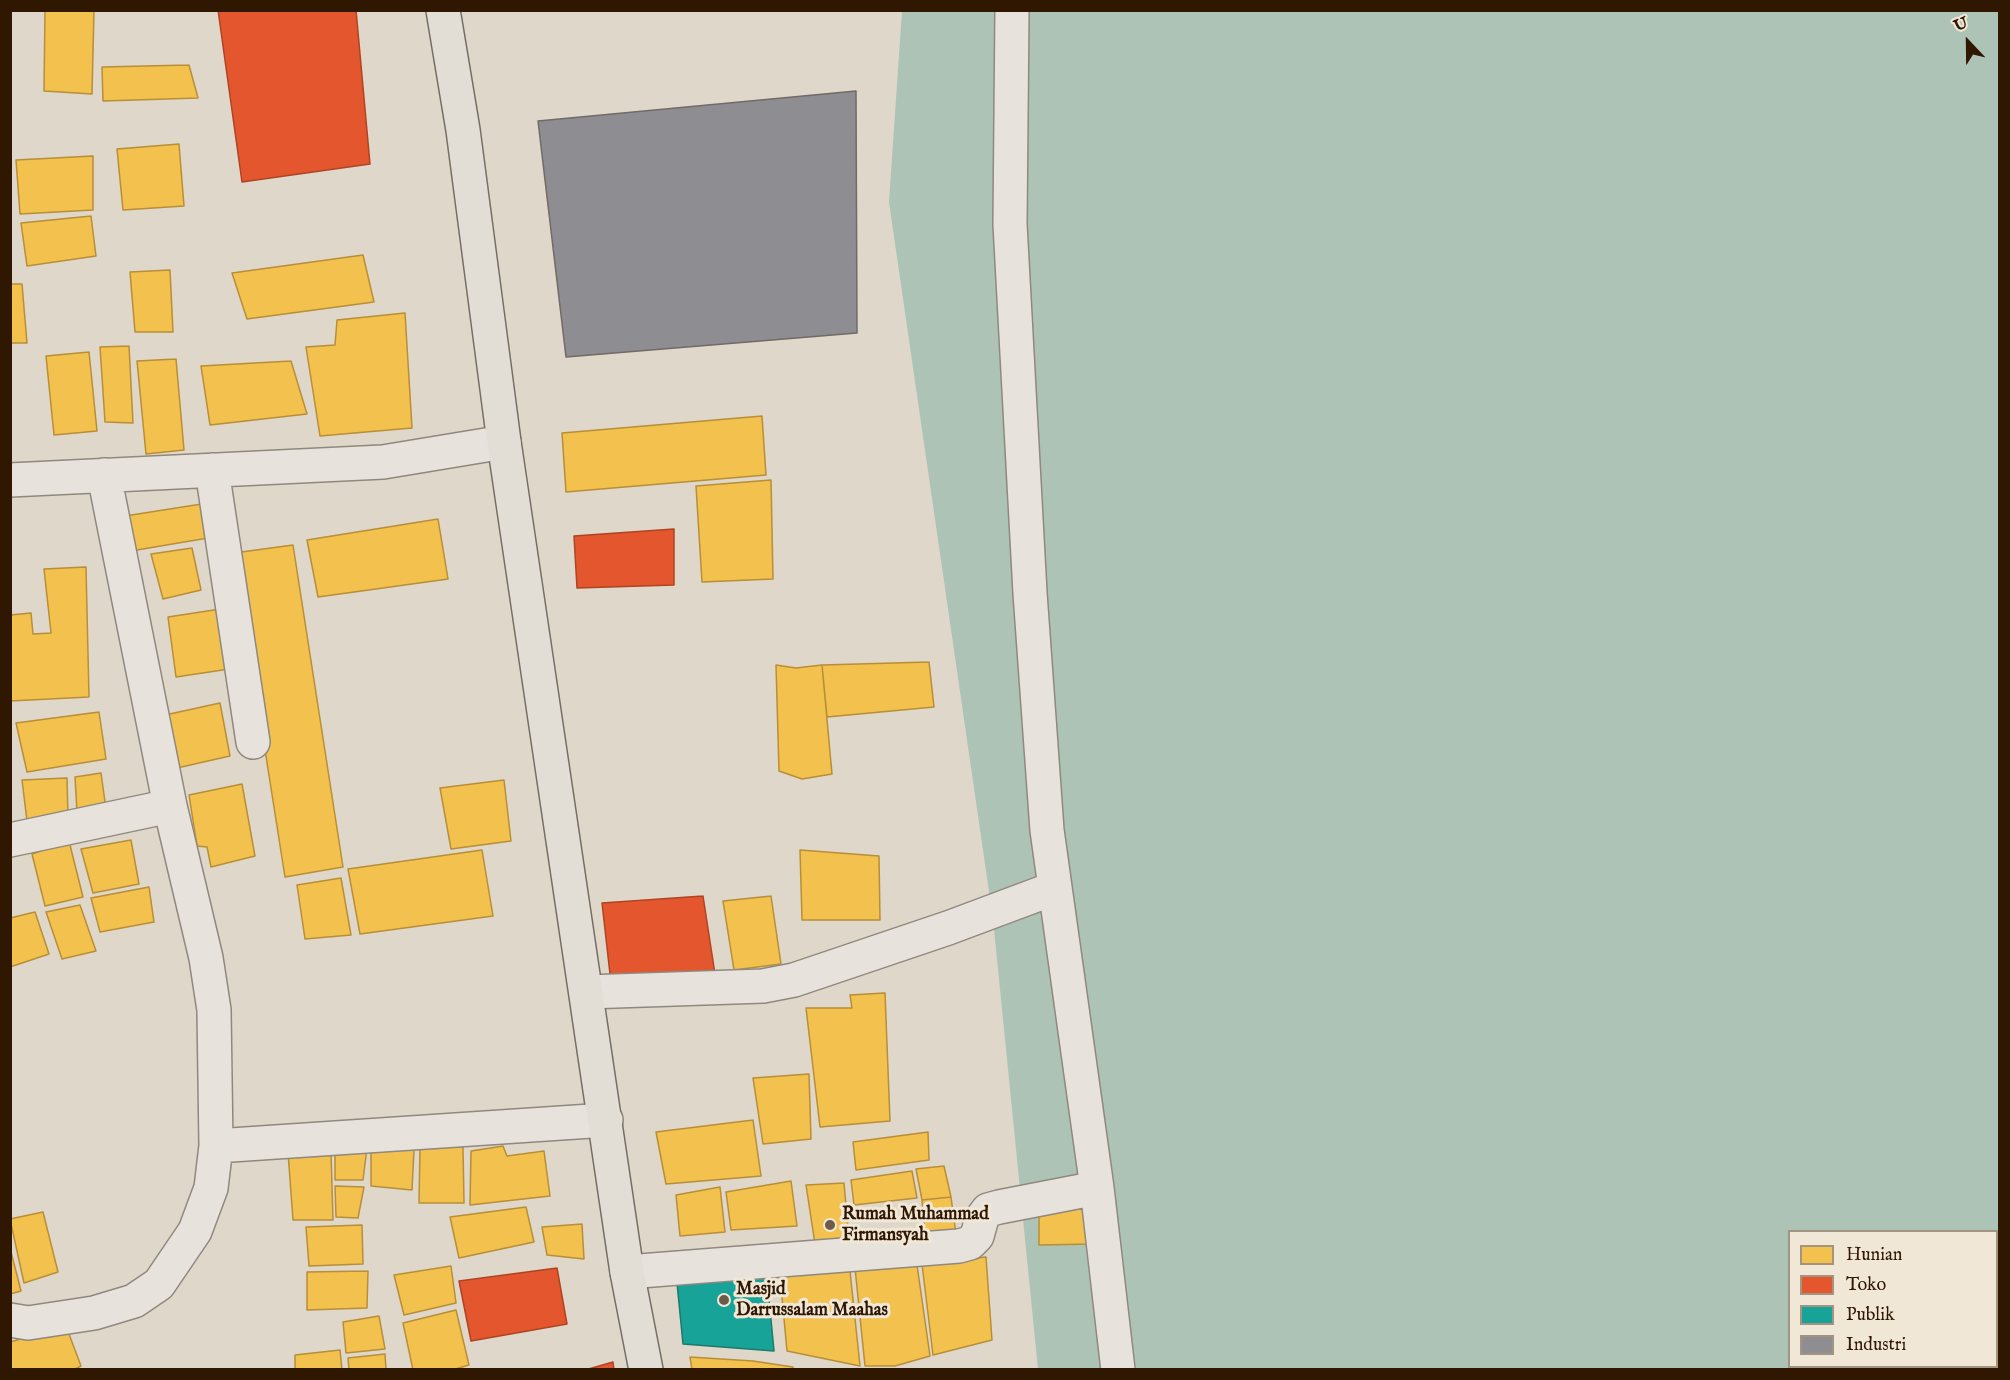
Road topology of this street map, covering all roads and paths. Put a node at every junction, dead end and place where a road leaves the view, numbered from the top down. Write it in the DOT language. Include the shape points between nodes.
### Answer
graph roads {
  1 [pos="443,10"];
  2 [pos="1012,10"];
  3 [pos="504,442"];
  4 [pos="212,470"];
  5 [pos="104,475"];
  6 [pos="10,480"];
  7 [pos="253,742"];
  8 [pos="170,806"];
  9 [pos="10,840"];
  10 [pos="1055,888"];
  11 [pos="586,992"];
  12 [pos="606,1120"];
  13 [pos="216,1146"];
  14 [pos="1097,1188"];
  15 [pos="627,1272"];
  16 [pos="10,1320"];
  17 [pos="646,1370"];
  18 [pos="1118,1370"];
  1 -- 3 [label="highway" via="463,130"];
  2 -- 10 [label="street" via="1010,224 1031,605 1047,830"];
  3 -- 4 [label="street" via="383,462"];
  3 -- 11 [label="highway"];
  4 -- 5 [label="street"];
  4 -- 7 [label="street"];
  5 -- 6 [label="street"];
  5 -- 8 [label="street"];
  8 -- 9 [label="street"];
  8 -- 13 [label="street" via="206,958 214,1010"];
  10 -- 11 [label="street" via="794,980 763,986"];
  10 -- 14 [label="street"];
  11 -- 12 [label="highway"];
  12 -- 13 [label="street"];
  12 -- 15 [label="highway"];
  13 -- 16 [label="street" via="211,1188 195,1231 159,1284 134,1301 94,1313 28,1323"];
  14 -- 15 [label="street" via="988,1210 977,1236 959,1246"];
  14 -- 18 [label="street"];
  15 -- 17 [label="highway"];
}
